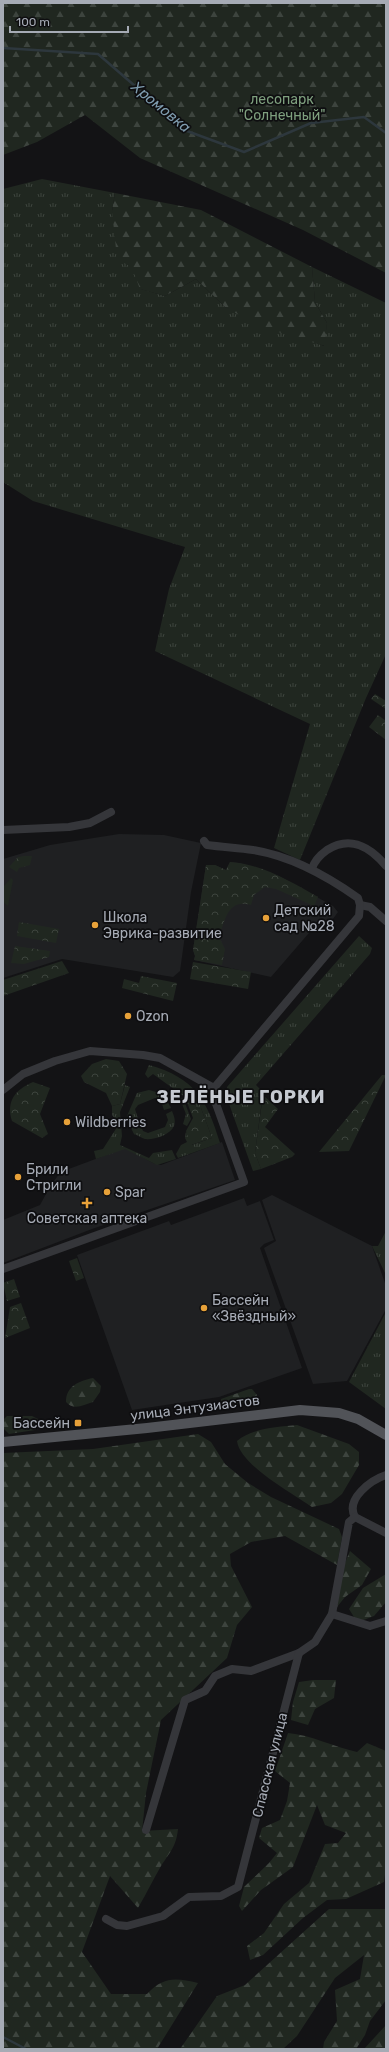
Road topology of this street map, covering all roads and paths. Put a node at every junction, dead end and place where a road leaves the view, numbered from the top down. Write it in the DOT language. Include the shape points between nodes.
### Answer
graph roads {
  1 [pos="111,812"];
  2 [pos="3,830"];
  3 [pos="204,841"];
  4 [pos="386,866"];
  5 [pos="312,869"];
  6 [pos="360,905"];
  7 [pos="386,921"];
  8 [pos="214,1088"];
  9 [pos="3,1090"];
  10 [pos="3,1269"];
  11 [pos="386,1435"];
  12 [pos="3,1442"];
  13 [pos="386,1475"];
  14 [pos="355,1517"];
  15 [pos="386,1533"];
  16 [pos="332,1614"];
  17 [pos="386,1621"];
  18 [pos="300,1653"];
  19 [pos="146,1830"];
  20 [pos="106,1919"];
  1 -- 2 [label="street" via="90,823 69,827"];
  3 -- 5 [label="street" via="207,845 270,854"];
  4 -- 5 [label="street" via="373,852 353,843 328,849 317,859"];
  5 -- 6 [label="street" via="358,898"];
  6 -- 7 [label="street" via="370,907"];
  6 -- 8 [label="street" via="359,916"];
  8 -- 9 [label="street" via="160,1058 90,1051 23,1074"];
  8 -- 10 [label="street" via="215,1101 244,1182"];
  11 -- 12 [label="main road, улица Энтузиастов" via="358,1419 345,1415 300,1410"];
  13 -- 14 [label="street" via="373,1480 352,1502"];
  14 -- 15 [label="street"];
  14 -- 16 [label="street" via="349,1522"];
  16 -- 17 [label="street" via="370,1626"];
  16 -- 18 [label="street" via="318,1638"];
  18 -- 19 [label="street" via="251,1671 232,1669 215,1676 205,1691 185,1700"];
  18 -- 20 [label="street, Спасская улица" via="238,1887 221,1896 189,1897 163,1916 127,1926 117,1925"];
}
